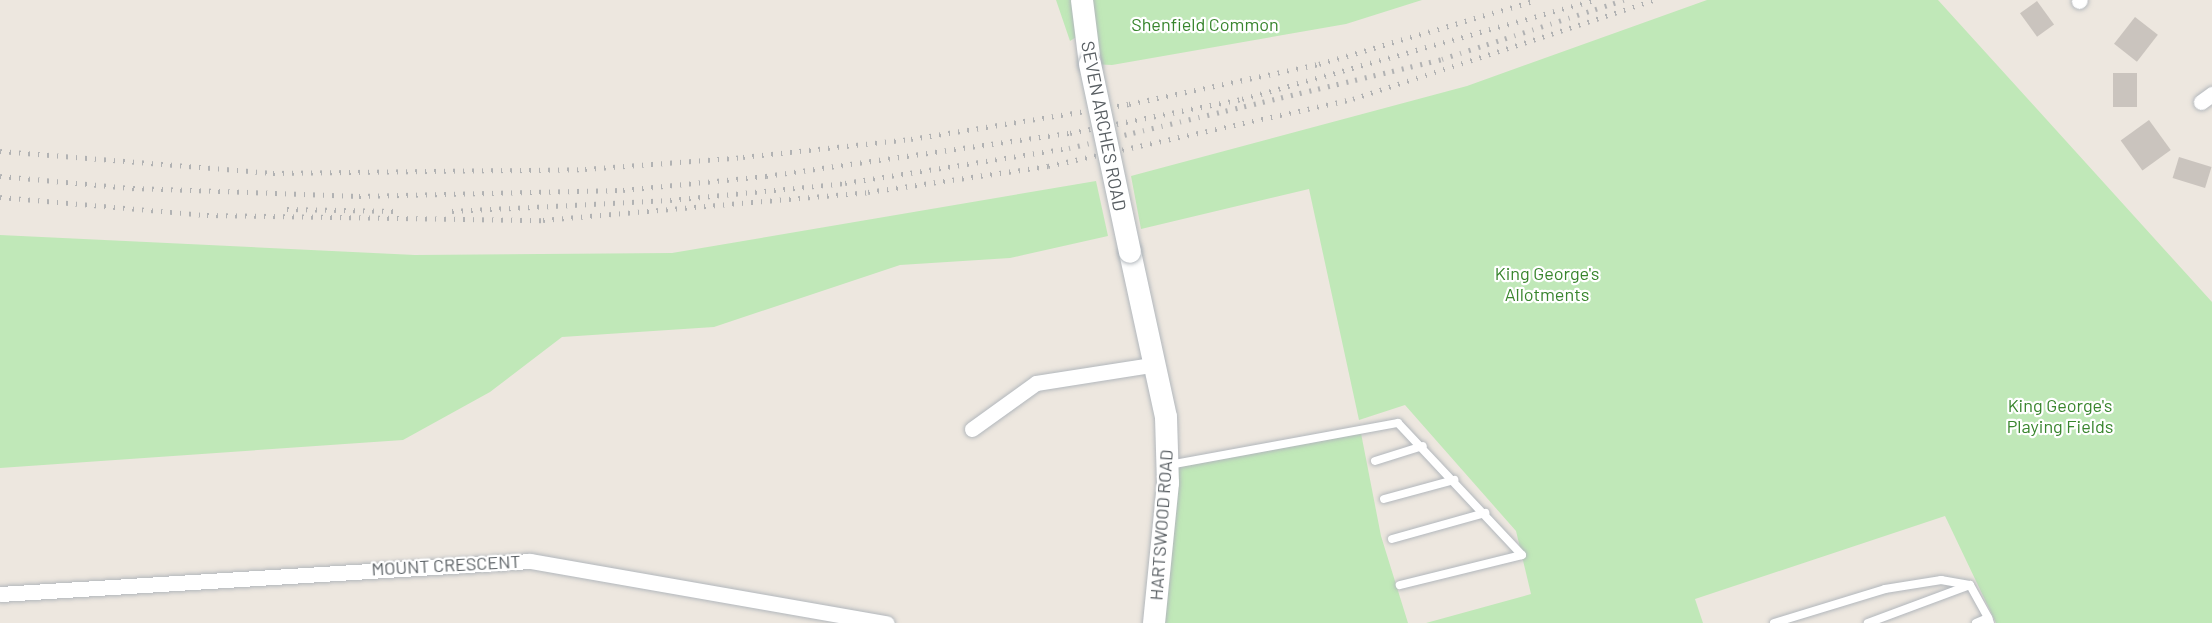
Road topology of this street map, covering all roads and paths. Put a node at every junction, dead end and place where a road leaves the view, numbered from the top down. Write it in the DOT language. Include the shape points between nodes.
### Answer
graph roads {
  1 [pos="1082,0"];
  2 [pos="1130,252"];
  3 [pos="1157,364"];
  4 [pos="972,429"];
  5 [pos="1423,446"];
  6 [pos="1375,461"];
  7 [pos="1167,465"];
  8 [pos="1454,480"];
  9 [pos="1384,499"];
  10 [pos="1485,513"];
  11 [pos="1392,539"];
  12 [pos="1400,585"];
  13 [pos="1970,585"];
  14 [pos="0,594"];
  15 [pos="1989,621"];
  16 [pos="887,623"];
  17 [pos="1154,623"];
  18 [pos="1774,623"];
  19 [pos="1868,623"];
  20 [pos="1977,623"];
  1 -- 2 [label="street, SEVEN ARCHES ROAD, bridge" via="1090,64"];
  2 -- 3 [label="street, HARTSWOOD ROAD"];
  3 -- 4 [label="street" via="1036,383"];
  3 -- 7 [label="street, HARTSWOOD ROAD"];
  5 -- 6 [label="lane"];
  5 -- 7 [label="lane" via="1405,427 1388,422"];
  5 -- 8 [label="lane"];
  7 -- 17 [label="street, HARTSWOOD ROAD"];
  8 -- 9 [label="lane"];
  8 -- 10 [label="lane"];
  10 -- 11 [label="lane"];
  10 -- 12 [label="lane" via="1522,555"];
  13 -- 15 [label="lane"];
  13 -- 18 [label="lane" via="1941,580 1885,589"];
  13 -- 19 [label="lane"];
  14 -- 16 [label="street, MOUNT CRESCENT" via="530,561"];
  15 -- 20 [label="lane"];
}
